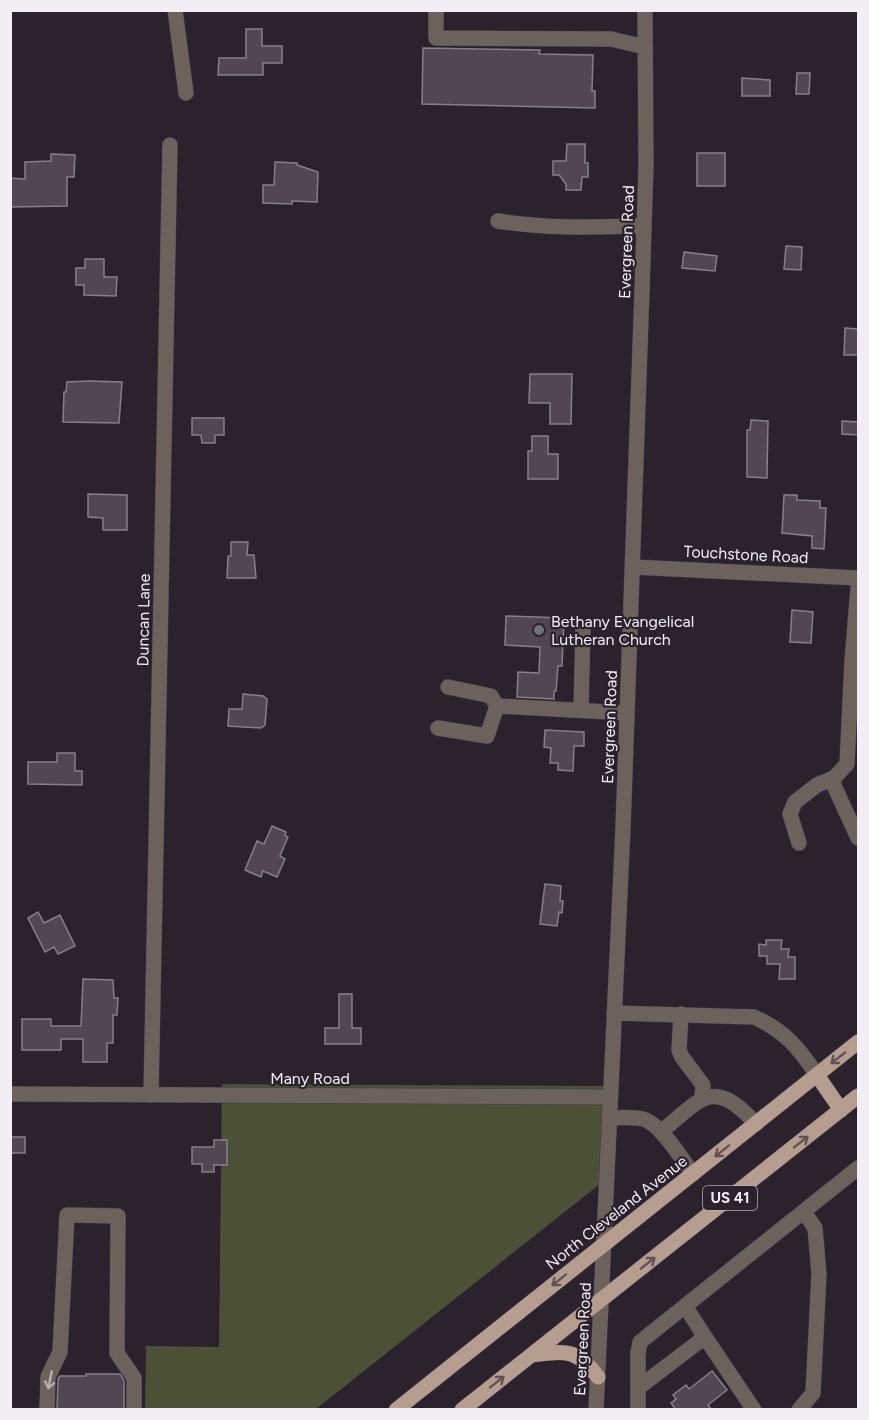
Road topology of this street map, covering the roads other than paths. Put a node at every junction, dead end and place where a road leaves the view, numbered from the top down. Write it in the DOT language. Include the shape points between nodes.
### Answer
graph roads {
  1 [pos="175,10"];
  2 [pos="436,10"];
  3 [pos="645,10"];
  4 [pos="645,47"];
  5 [pos="186,93"];
  6 [pos="170,146"];
  7 [pos="498,220"];
  8 [pos="644,226"];
  9 [pos="633,567"];
  10 [pos="858,578"];
  11 [pos="858,588"];
  12 [pos="583,628"];
  13 [pos="448,687"];
  14 [pos="497,706"];
  15 [pos="581,710"];
  16 [pos="627,713"];
  17 [pos="438,728"];
  18 [pos="831,778"];
  19 [pos="858,838"];
  20 [pos="798,843"];
  21 [pos="614,1013"];
  22 [pos="681,1014"];
  23 [pos="858,1042"];
  24 [pos="817,1075"];
  25 [pos="10,1095"];
  26 [pos="151,1095"];
  27 [pos="858,1096"];
  28 [pos="609,1097"];
  29 [pos="702,1099"];
  30 [pos="841,1110"];
  31 [pos="609,1118"];
  32 [pos="756,1124"];
  33 [pos="660,1132"];
  34 [pos="858,1168"];
  35 [pos="693,1174"];
  36 [pos="804,1212"];
  37 [pos="605,1244"];
  38 [pos="602,1300"];
  39 [pos="685,1305"];
  40 [pos="705,1337"];
  41 [pos="532,1355"];
  42 [pos="598,1377"];
  43 [pos="638,1388"];
  44 [pos="47,1410"];
  45 [pos="134,1410"];
  46 [pos="396,1410"];
  47 [pos="462,1410"];
  48 [pos="596,1410"];
  49 [pos="638,1410"];
  50 [pos="754,1410"];
  51 [pos="799,1410"];
  1 -- 5 [label="street"];
  2 -- 4 [label="street" via="436,38 610,39"];
  3 -- 4 [label="street, Evergreen Road"];
  4 -- 8 [label="street, Evergreen Road"];
  6 -- 26 [label="street, Duncan Lane"];
  7 -- 8 [label="street" via="559,228"];
  8 -- 9 [label="street, Evergreen Road"];
  9 -- 10 [label="street, Touchstone Road"];
  9 -- 16 [label="street, Evergreen Road"];
  11 -- 18 [label="street" via="847,764"];
  12 -- 15 [label="street"];
  13 -- 14 [label="street" via="491,696"];
  14 -- 15 [label="street"];
  14 -- 17 [label="street" via="487,736"];
  15 -- 16 [label="street"];
  16 -- 21 [label="street, Evergreen Road"];
  18 -- 19 [label="street"];
  18 -- 20 [label="street" via="795,802 790,814"];
  21 -- 22 [label="street"];
  21 -- 28 [label="street, Evergreen Road"];
  22 -- 24 [label="street" via="754,1017 783,1033"];
  22 -- 29 [label="street" via="679,1050 703,1085"];
  23 -- 24 [label="main road, North Cleveland Avenue / US 41, one-way"];
  24 -- 30 [label="main road"];
  24 -- 32 [label="main road, North Cleveland Avenue / US 41"];
  25 -- 26 [label="street, Many Road"];
  26 -- 28 [label="street, Many Road"];
  27 -- 30 [label="main road, US 41"];
  28 -- 31 [label="street, Evergreen Road"];
  29 -- 32 [label="street" via="723,1097 740,1106"];
  29 -- 33 [label="street"];
  38 -- 30 [label="main road, US 41, one-way"];
  31 -- 33 [label="street" via="647,1120"];
  31 -- 37 [label="street, Evergreen Road"];
  32 -- 35 [label="main road, North Cleveland Avenue / US 41, one-way"];
  33 -- 35 [label="street"];
  34 -- 36 [label="street"];
  35 -- 37 [label="main road, North Cleveland Avenue / US 41"];
  36 -- 39 [label="street"];
  36 -- 51 [label="street" via="815,1228 819,1274 814,1387"];
  37 -- 38 [label="street, Evergreen Road"];
  37 -- 46 [label="main road, North Cleveland Avenue / US 41, one-way"];
  38 -- 41 [label="main road, US 41"];
  38 -- 42 [label="street, Evergreen Road"];
  39 -- 40 [label="street"];
  39 -- 43 [label="street" via="640,1342"];
  40 -- 43 [label="street"];
  40 -- 50 [label="street"];
  41 -- 42 [label="main road" via="573,1354 587,1362"];
  47 -- 41 [label="main road, US 41, one-way"];
  42 -- 48 [label="street, Evergreen Road"];
  43 -- 49 [label="street"];
  45 -- 44 [label="street, one-way" via="134,1378 117,1353 118,1216 97,1215 67,1215 60,1352 48,1377"];
}
